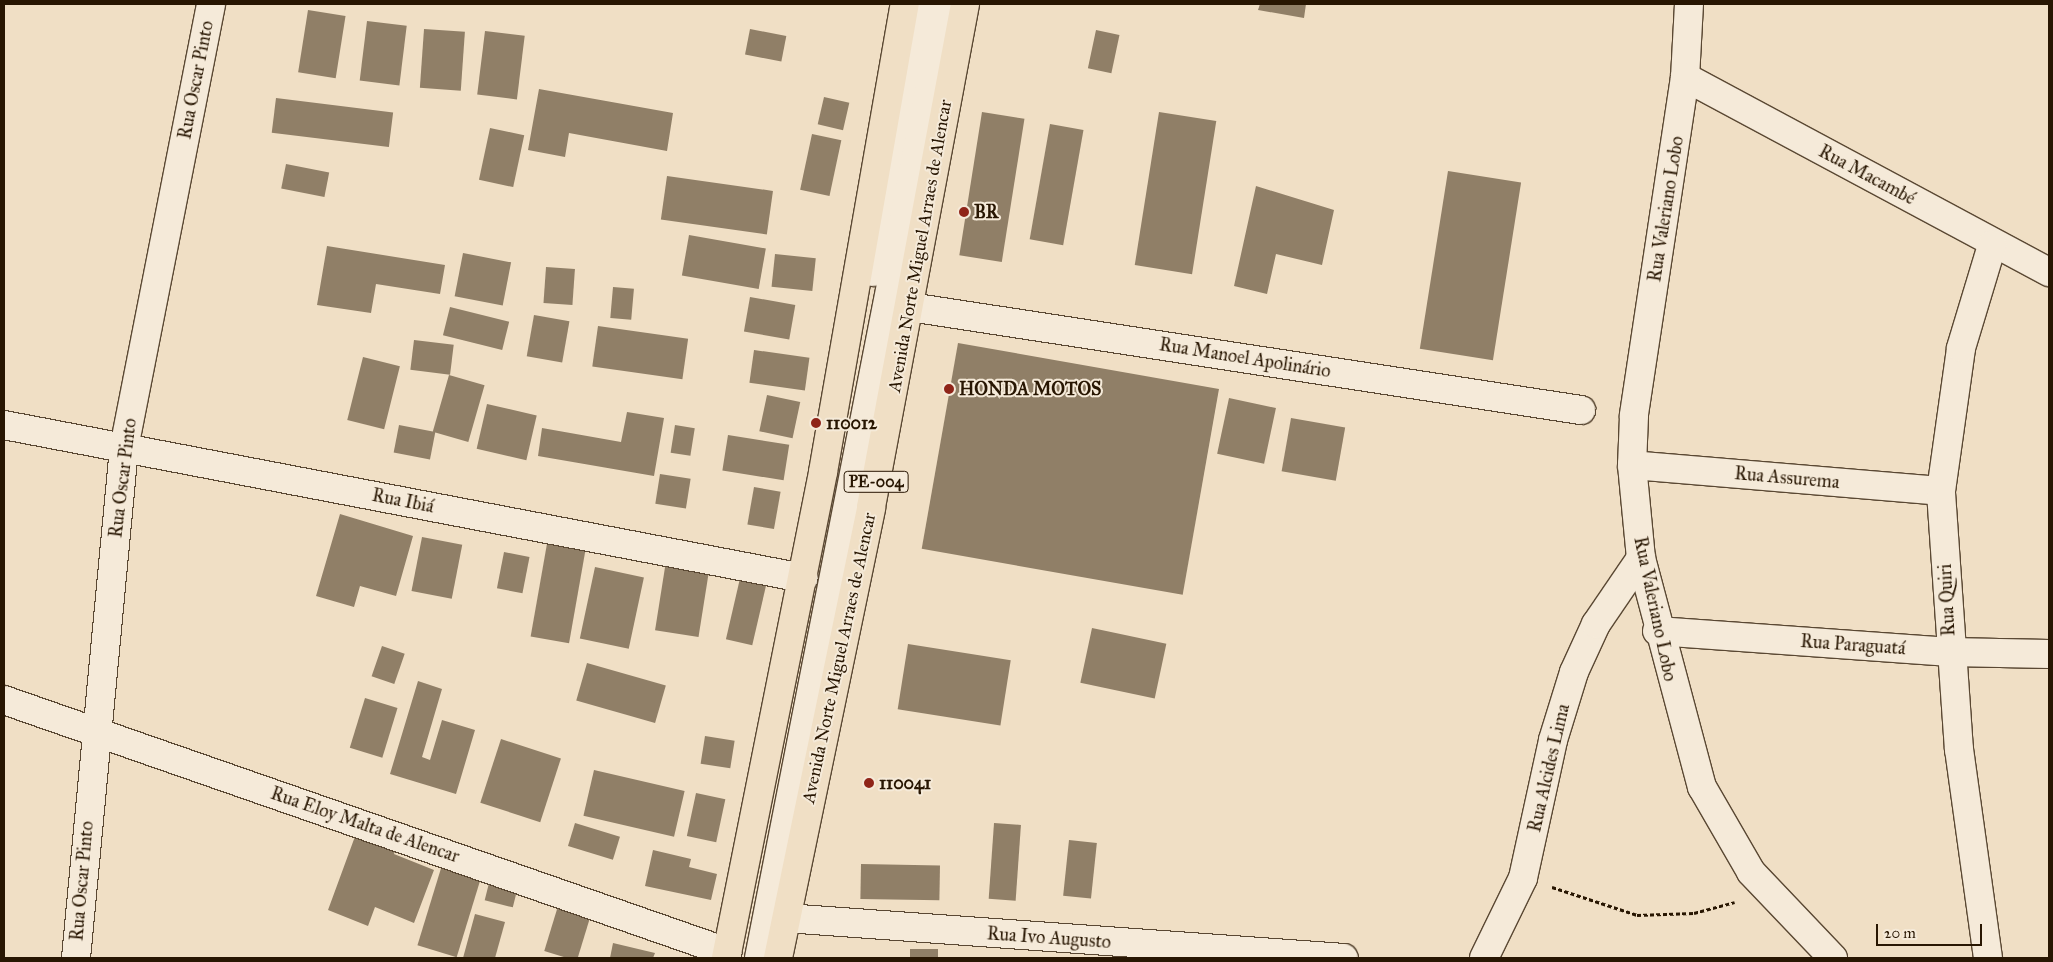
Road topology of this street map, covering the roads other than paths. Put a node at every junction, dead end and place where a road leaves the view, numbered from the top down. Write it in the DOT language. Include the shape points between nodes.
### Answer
graph roads {
  1 [pos="211,4"];
  2 [pos="905,4"];
  3 [pos="922,4"];
  4 [pos="946,4"];
  5 [pos="966,4"];
  6 [pos="1689,4"];
  7 [pos="1685,77"];
  8 [pos="1992,245"];
  9 [pos="2049,272"];
  10 [pos="910,307"];
  11 [pos="1581,410"];
  12 [pos="4,426"];
  13 [pos="124,448"];
  14 [pos="1632,465"];
  15 [pos="1941,491"];
  16 [pos="1640,558"];
  17 [pos="803,578"];
  18 [pos="1657,631"];
  19 [pos="1950,652"];
  20 [pos="2049,654"];
  21 [pos="4,700"];
  22 [pos="95,734"];
  23 [pos="785,918"];
  24 [pos="731,956"];
  25 [pos="76,958"];
  26 [pos="759,958"];
  27 [pos="778,958"];
  28 [pos="1344,958"];
  29 [pos="1484,958"];
  30 [pos="1833,958"];
  31 [pos="1988,958"];
  1 -- 13 [label="street, Rua Oscar Pinto"];
  2 -- 17 [label="main road, PE-004"];
  3 -- 24 [label="street" via="838,472"];
  4 -- 26 [label="street"];
  5 -- 10 [label="main road, Avenida Norte Miguel Arraes de Alencar / PE-004"];
  6 -- 7 [label="street, Rua Valeriano Lobo"];
  7 -- 8 [label="street, Rua Macambé"];
  7 -- 14 [label="street, Rua Valeriano Lobo" via="1634,416"];
  8 -- 9 [label="street, Rua Macambé"];
  8 -- 15 [label="street, Rua Quiri" via="1961,348"];
  10 -- 11 [label="street, Rua Manoel Apolinário"];
  10 -- 23 [label="main road, Avenida Norte Miguel Arraes de Alencar / PE-004"];
  12 -- 13 [label="street, Rua Ibiá"];
  13 -- 17 [label="street, Rua Ibiá"];
  13 -- 22 [label="street, Rua Oscar Pinto"];
  14 -- 15 [label="street, Rua Assurema"];
  14 -- 16 [label="street, Rua Valeriano Lobo"];
  15 -- 19 [label="street, Rua Quiri"];
  16 -- 18 [label="street, Rua Valeriano Lobo"];
  16 -- 29 [label="street, Rua Alcides Lima" via="1596,624 1574,672 1553,740 1523,878"];
  17 -- 24 [label="main road, PE-004"];
  18 -- 19 [label="street, Rua Paraguatá"];
  18 -- 30 [label="street, Rua Valeriano Lobo" via="1702,786 1751,872"];
  19 -- 20 [label="street, Rua Paraguatá"];
  19 -- 31 [label="street, Rua Quiri"];
  21 -- 22 [label="street, Rua Eloy Malta de Alencar"];
  22 -- 24 [label="street, Rua Eloy Malta de Alencar"];
  22 -- 25 [label="street, Rua Oscar Pinto"];
  23 -- 27 [label="main road, Avenida Norte Miguel Arraes de Alencar / PE-004"];
  23 -- 28 [label="street, Rua Ivo Augusto"];
}
